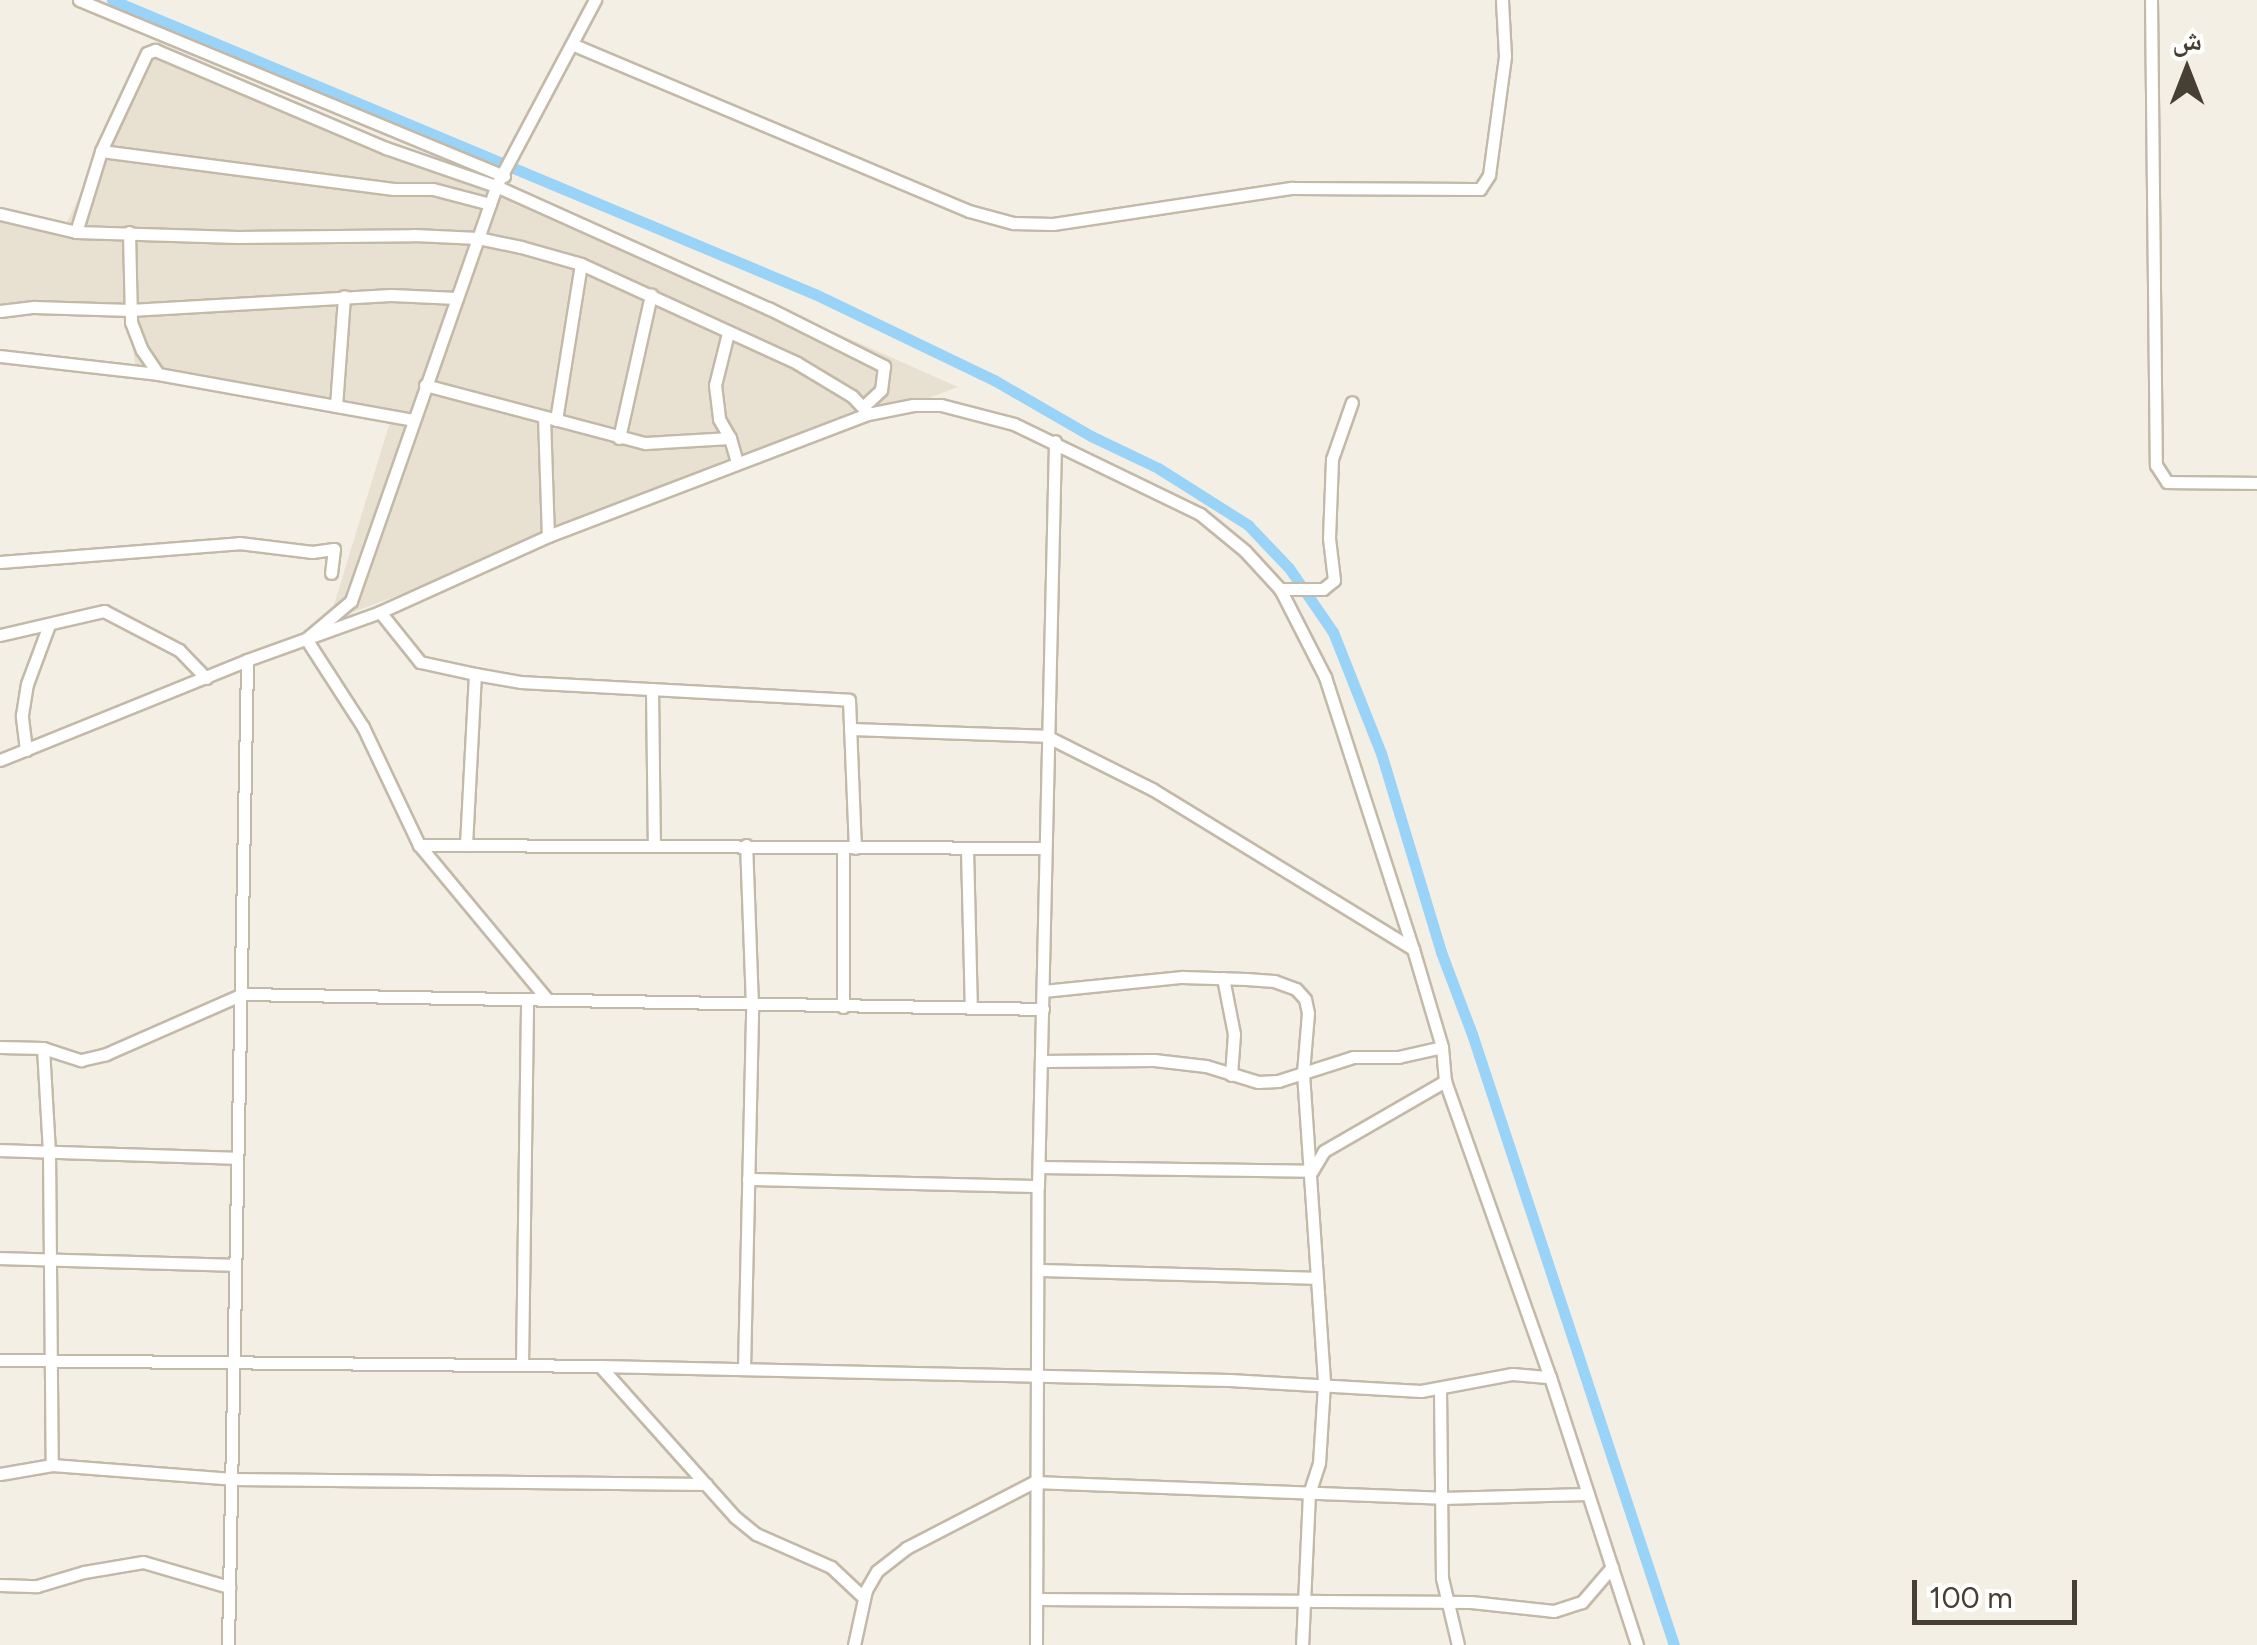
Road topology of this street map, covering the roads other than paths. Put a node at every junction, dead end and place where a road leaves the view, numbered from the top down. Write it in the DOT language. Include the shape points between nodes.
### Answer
graph roads {
  1 [pos="79,0"];
  2 [pos="595,0"];
  3 [pos="1502,0"];
  4 [pos="2151,0"];
  5 [pos="574,44"];
  6 [pos="102,150"];
  7 [pos="500,181"];
  8 [pos="490,204"];
  9 [pos="0,214"];
  10 [pos="76,232"];
  11 [pos="129,232"];
  12 [pos="478,238"];
  13 [pos="581,264"];
  14 [pos="651,295"];
  15 [pos="344,296"];
  16 [pos="457,298"];
  17 [pos="130,310"];
  18 [pos="0,311"];
  19 [pos="728,332"];
  20 [pos="0,356"];
  21 [pos="158,374"];
  22 [pos="425,386"];
  23 [pos="1352,402"];
  24 [pos="336,406"];
  25 [pos="866,410"];
  26 [pos="550,418"];
  27 [pos="413,420"];
  28 [pos="619,438"];
  29 [pos="730,438"];
  30 [pos="1055,441"];
  31 [pos="737,463"];
  32 [pos="2257,483"];
  33 [pos="548,536"];
  34 [pos="0,562"];
  35 [pos="331,572"];
  36 [pos="1280,590"];
  37 [pos="380,612"];
  38 [pos="49,626"];
  39 [pos="0,636"];
  40 [pos="306,639"];
  41 [pos="247,660"];
  42 [pos="474,674"];
  43 [pos="206,678"];
  44 [pos="652,689"];
  45 [pos="850,729"];
  46 [pos="1046,736"];
  47 [pos="26,750"];
  48 [pos="0,760"];
  49 [pos="654,844"];
  50 [pos="419,845"];
  51 [pos="466,845"];
  52 [pos="746,845"];
  53 [pos="849,848"];
  54 [pos="1044,848"];
  55 [pos="966,849"];
  56 [pos="1413,949"];
  57 [pos="1223,978"];
  58 [pos="1043,990"];
  59 [pos="242,994"];
  60 [pos="527,999"];
  61 [pos="547,999"];
  62 [pos="752,1006"];
  63 [pos="844,1006"];
  64 [pos="971,1008"];
  65 [pos="1043,1008"];
  66 [pos="0,1047"];
  67 [pos="43,1048"];
  68 [pos="1442,1048"];
  69 [pos="1042,1060"];
  70 [pos="1303,1072"];
  71 [pos="1231,1075"];
  72 [pos="1445,1080"];
  73 [pos="0,1150"];
  74 [pos="48,1151"];
  75 [pos="236,1158"];
  76 [pos="1039,1168"];
  77 [pos="1312,1171"];
  78 [pos="748,1180"];
  79 [pos="1038,1186"];
  80 [pos="0,1258"];
  81 [pos="50,1261"];
  82 [pos="234,1265"];
  83 [pos="1038,1270"];
  84 [pos="1316,1278"];
  85 [pos="51,1359"];
  86 [pos="0,1360"];
  87 [pos="232,1361"];
  88 [pos="522,1365"];
  89 [pos="600,1366"];
  90 [pos="744,1369"];
  91 [pos="1550,1376"];
  92 [pos="1036,1377"];
  93 [pos="1324,1384"];
  94 [pos="1440,1388"];
  95 [pos="52,1465"];
  96 [pos="0,1474"];
  97 [pos="232,1478"];
  98 [pos="1034,1482"];
  99 [pos="706,1484"];
  100 [pos="1309,1494"];
  101 [pos="1588,1494"];
  102 [pos="1442,1498"];
  103 [pos="1612,1567"];
  104 [pos="0,1585"];
  105 [pos="229,1587"];
  106 [pos="864,1598"];
  107 [pos="1306,1598"];
  108 [pos="1037,1599"];
  109 [pos="1447,1604"];
  110 [pos="228,1645"];
  111 [pos="854,1645"];
  112 [pos="1036,1645"];
  113 [pos="1302,1645"];
  114 [pos="1458,1645"];
  115 [pos="1636,1645"];
  1 -- 7 [label="street"];
  2 -- 5 [label="street"];
  3 -- 5 [label="street" via="1506,56 1490,175 1480,190 1292,188 1053,224 1013,223 969,211"];
  4 -- 32 [label="street" via="2156,466 2167,482"];
  5 -- 7 [label="street"];
  6 -- 7 [label="street" via="147,54 155,50 386,148"];
  6 -- 8 [label="street" via="433,190"];
  6 -- 10 [label="street"];
  7 -- 8 [label="street"];
  7 -- 25 [label="street" via="884,366 882,390"];
  8 -- 12 [label="street"];
  9 -- 10 [label="street"];
  10 -- 11 [label="street"];
  11 -- 12 [label="street"];
  11 -- 17 [label="street"];
  12 -- 13 [label="street"];
  12 -- 16 [label="street"];
  13 -- 14 [label="street"];
  13 -- 26 [label="street"];
  14 -- 19 [label="street"];
  14 -- 28 [label="street"];
  15 -- 16 [label="street"];
  15 -- 17 [label="street"];
  15 -- 24 [label="street"];
  16 -- 22 [label="street"];
  17 -- 18 [label="street"];
  17 -- 21 [label="street" via="134,334"];
  19 -- 25 [label="street" via="797,363"];
  19 -- 29 [label="street" via="715,386 718,419"];
  20 -- 21 [label="street"];
  21 -- 24 [label="street"];
  22 -- 26 [label="street"];
  22 -- 27 [label="street"];
  23 -- 36 [label="street" via="1332,459 1334,580 1323,588"];
  24 -- 27 [label="street"];
  25 -- 30 [label="street" via="941,406"];
  25 -- 31 [label="street"];
  26 -- 28 [label="street"];
  26 -- 33 [label="street"];
  27 -- 40 [label="street" via="351,601"];
  28 -- 29 [label="street" via="668,444"];
  29 -- 31 [label="street"];
  30 -- 36 [label="street" via="1200,514"];
  30 -- 46 [label="street"];
  31 -- 33 [label="street"];
  33 -- 37 [label="street"];
  34 -- 35 [label="street" via="238,543 334,550"];
  36 -- 56 [label="street" via="1326,677"];
  37 -- 40 [label="street"];
  37 -- 42 [label="street" via="420,662"];
  38 -- 39 [label="street"];
  38 -- 43 [label="street" via="92,613 115,614 179,650"];
  38 -- 47 [label="street" via="27,684"];
  40 -- 41 [label="street"];
  40 -- 50 [label="street" via="363,728"];
  41 -- 43 [label="street"];
  41 -- 59 [label="street"];
  42 -- 44 [label="street"];
  42 -- 51 [label="street"];
  43 -- 47 [label="street"];
  44 -- 45 [label="street" via="849,700"];
  44 -- 49 [label="street"];
  45 -- 46 [label="street"];
  45 -- 53 [label="street"];
  46 -- 54 [label="street"];
  46 -- 56 [label="street" via="1152,789"];
  47 -- 48 [label="street"];
  49 -- 51 [label="street"];
  49 -- 52 [label="street"];
  50 -- 51 [label="street"];
  50 -- 61 [label="street"];
  52 -- 53 [label="street"];
  52 -- 62 [label="street"];
  53 -- 55 [label="street"];
  53 -- 63 [label="street"];
  54 -- 55 [label="street"];
  54 -- 58 [label="street"];
  55 -- 64 [label="street"];
  56 -- 68 [label="street"];
  57 -- 58 [label="street"];
  57 -- 70 [label="street" via="1296,988 1308,1013"];
  57 -- 71 [label="street" via="1234,1034"];
  58 -- 65 [label="street"];
  59 -- 60 [label="street"];
  59 -- 67 [label="street" via="106,1054 81,1060"];
  59 -- 75 [label="street"];
  60 -- 61 [label="street"];
  60 -- 88 [label="street"];
  61 -- 62 [label="street"];
  62 -- 63 [label="street"];
  62 -- 78 [label="street"];
  63 -- 64 [label="street"];
  64 -- 65 [label="street"];
  65 -- 69 [label="street"];
  66 -- 67 [label="street"];
  67 -- 74 [label="street"];
  68 -- 70 [label="street" via="1353,1057"];
  68 -- 72 [label="street"];
  69 -- 71 [label="street" via="1154,1060"];
  69 -- 76 [label="street"];
  70 -- 71 [label="street" via="1278,1081"];
  70 -- 77 [label="street"];
  72 -- 77 [label="street" via="1324,1150"];
  72 -- 91 [label="street"];
  73 -- 74 [label="street"];
  74 -- 75 [label="street"];
  74 -- 81 [label="street"];
  75 -- 82 [label="street"];
  76 -- 77 [label="street"];
  76 -- 79 [label="street"];
  77 -- 84 [label="street"];
  78 -- 79 [label="street"];
  78 -- 90 [label="street"];
  79 -- 83 [label="street"];
  80 -- 81 [label="street"];
  81 -- 82 [label="street"];
  81 -- 85 [label="street"];
  82 -- 87 [label="street"];
  83 -- 84 [label="street"];
  83 -- 92 [label="street"];
  84 -- 93 [label="street"];
  85 -- 86 [label="street"];
  85 -- 87 [label="street"];
  85 -- 95 [label="street"];
  87 -- 88 [label="street"];
  87 -- 97 [label="street"];
  88 -- 89 [label="street"];
  89 -- 90 [label="street"];
  89 -- 99 [label="street"];
  90 -- 92 [label="street"];
  91 -- 94 [label="street" via="1512,1374"];
  91 -- 101 [label="street"];
  92 -- 93 [label="street"];
  92 -- 98 [label="street"];
  93 -- 94 [label="street"];
  93 -- 100 [label="street" via="1319,1463"];
  94 -- 102 [label="street"];
  95 -- 96 [label="street"];
  95 -- 97 [label="street"];
  97 -- 99 [label="street"];
  97 -- 105 [label="street"];
  98 -- 100 [label="street"];
  98 -- 106 [label="street" via="906,1548 877,1571"];
  98 -- 108 [label="street"];
  99 -- 106 [label="street" via="756,1534 832,1567"];
  100 -- 102 [label="street"];
  100 -- 107 [label="street"];
  101 -- 102 [label="street"];
  101 -- 103 [label="street"];
  102 -- 109 [label="street"];
  103 -- 109 [label="street" via="1582,1602 1568,1608"];
  103 -- 115 [label="street"];
  104 -- 105 [label="street" via="37,1586 144,1562"];
  105 -- 110 [label="street"];
  106 -- 111 [label="street"];
  107 -- 108 [label="street"];
  107 -- 109 [label="street"];
  107 -- 113 [label="street"];
  108 -- 112 [label="street"];
  109 -- 114 [label="street"];
}
